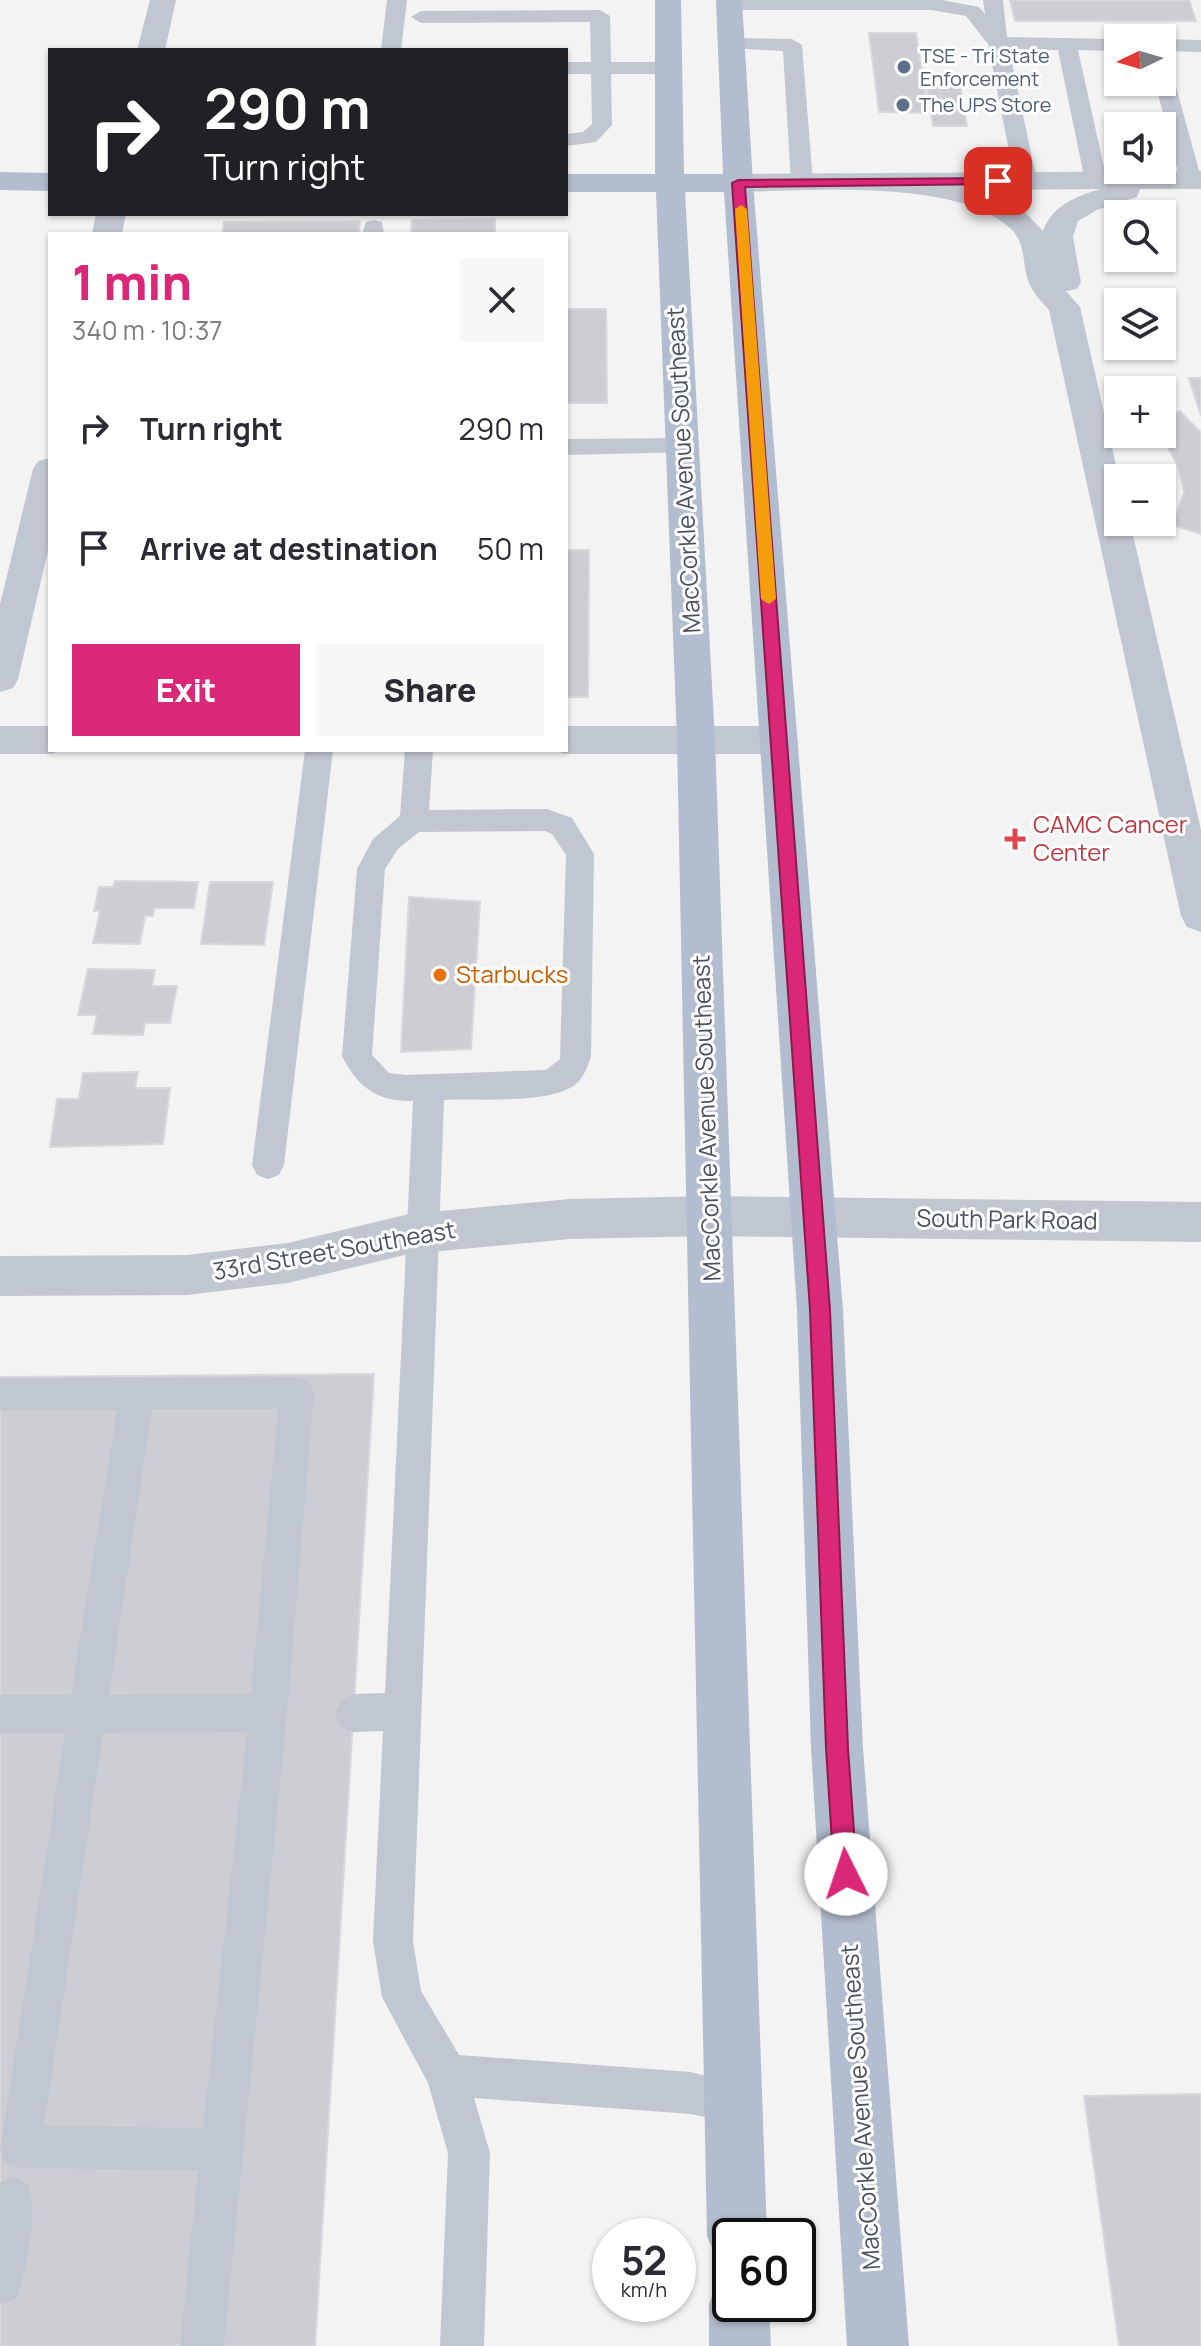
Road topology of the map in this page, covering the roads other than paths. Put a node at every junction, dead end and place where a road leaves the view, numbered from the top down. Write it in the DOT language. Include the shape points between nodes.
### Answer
graph roads {
  1 [pos="163,0"];
  2 [pos="397,0"];
  3 [pos="668,0"];
  4 [pos="993,0"];
  5 [pos="729,3"];
  6 [pos="421,17"];
  7 [pos="998,43"];
  8 [pos="731,44"];
  9 [pos="1067,44"];
  10 [pos="1104,45"];
  11 [pos="1176,45"];
  12 [pos="1201,46"];
  13 [pos="151,48"];
  14 [pos="391,48"];
  15 [pos="568,68"];
  16 [pos="602,68"];
  17 [pos="669,68"];
  18 [pos="1170,96"];
  19 [pos="568,140"];
  20 [pos="1196,180"];
  21 [pos="0,181"];
  22 [pos="1026,181"];
  23 [pos="1096,181"];
  24 [pos="1104,181"];
  25 [pos="48,182"];
  26 [pos="802,182"];
  27 [pos="886,182"];
  28 [pos="568,183"];
  29 [pos="670,183"];
  30 [pos="738,183"];
  31 [pos="1149,184"];
  32 [pos="1064,307"];
  33 [pos="683,446"];
  34 [pos="568,447"];
  35 [pos="48,477"];
  36 [pos="0,679"];
  37 [pos="0,740"];
  38 [pos="48,740"];
  39 [pos="568,740"];
  40 [pos="696,740"];
  41 [pos="779,740"];
  42 [pos="319,752"];
  43 [pos="419,752"];
  44 [pos="414,821"];
  45 [pos="1201,916"];
  46 [pos="429,1087"];
  47 [pos="268,1165"];
  48 [pos="812,1215"];
  49 [pos="709,1216"];
  50 [pos="1201,1222"];
  51 [pos="425,1233"];
  52 [pos="0,1276"];
  53 [pos="0,1394"];
  54 [pos="137,1394"];
  55 [pos="403,1711"];
  56 [pos="88,1713"];
  57 [pos="268,1713"];
  58 [pos="354,1713"];
  59 [pos="0,1714"];
  60 [pos="447,2075"];
  61 [pos="734,2102"];
  62 [pos="10,2147"];
  63 [pos="222,2149"];
  64 [pos="13,2199"];
  65 [pos="737,2218"];
  66 [pos="0,2282"];
  67 [pos="739,2322"];
  68 [pos="202,2346"];
  69 [pos="462,2346"];
  70 [pos="740,2346"];
  71 [pos="878,2346"];
  1 -- 13 [label="street"];
  2 -- 14 [label="lane"];
  3 -- 17 [label="main road, MacCorkle Avenue Southeast"];
  4 -- 7 [label="lane"];
  5 -- 7 [label="lane" via="931,4 972,11"];
  5 -- 8 [label="main road, MacCorkle Avenue Southeast"];
  6 -- 16 [label="lane" via="600,16"];
  7 -- 9 [label="lane"];
  7 -- 22 [label="lane"];
  8 -- 26 [label="lane" via="792,45"];
  8 -- 30 [label="main road, MacCorkle Avenue Southeast"];
  9 -- 10 [label="lane"];
  9 -- 23 [label="lane"];
  11 -- 12 [label="lane"];
  15 -- 16 [label="lane"];
  16 -- 17 [label="lane"];
  16 -- 19 [label="lane" via="602,125 589,138"];
  17 -- 29 [label="main road, MacCorkle Avenue Southeast"];
  18 -- 20 [label="lane"];
  21 -- 25 [label="main road"];
  22 -- 23 [label="street"];
  22 -- 27 [label="street"];
  23 -- 24 [label="street"];
  26 -- 27 [label="street"];
  26 -- 30 [label="street"];
  27 -- 32 [label="street" via="976,199 1025,223 1035,242 1044,288"];
  28 -- 29 [label="main road"];
  29 -- 30 [label="main road"];
  29 -- 33 [label="main road, MacCorkle Avenue Southeast"];
  30 -- 41 [label="main road, MacCorkle Avenue Southeast"];
  31 -- 32 [label="street" via="1079,207 1063,219 1058,233 1069,295"];
  32 -- 45 [label="street"];
  33 -- 34 [label="lane"];
  33 -- 40 [label="main road, MacCorkle Avenue Southeast"];
  35 -- 36 [label="street"];
  37 -- 38 [label="street"];
  39 -- 40 [label="street"];
  40 -- 41 [label="street"];
  40 -- 49 [label="main road, MacCorkle Avenue Southeast"];
  41 -- 48 [label="main road, MacCorkle Avenue Southeast"];
  42 -- 47 [label="lane"];
  43 -- 44 [label="lane"];
  44 -- 46 [label="lane" via="378,850 371,869 357,1056 365,1071 383,1085"];
  44 -- 46 [label="lane" via="547,820 562,826 580,854 572,1068 549,1083"];
  46 -- 51 [label="lane"];
  48 -- 49 [label="street, 33rd Street Southeast"];
  48 -- 50 [label="street, South Park Road"];
  48 -- 71 [label="main road, MacCorkle Avenue Southeast" via="837,1748"];
  49 -- 51 [label="street, 33rd Street Southeast" via="570,1219"];
  49 -- 61 [label="main road, MacCorkle Avenue Southeast"];
  51 -- 52 [label="street, 33rd Street Southeast" via="288,1263 187,1275"];
  51 -- 55 [label="lane"];
  53 -- 54 [label="lane"];
  54 -- 56 [label="lane"];
  54 -- 57 [label="lane" via="297,1393"];
  55 -- 58 [label="lane"];
  55 -- 60 [label="lane" via="393,1941 402,1997"];
  56 -- 57 [label="lane"];
  56 -- 59 [label="lane"];
  56 -- 62 [label="lane"];
  57 -- 63 [label="lane"];
  60 -- 61 [label="lane" via="691,2093"];
  60 -- 69 [label="lane" via="469,2153"];
  61 -- 65 [label="main road, MacCorkle Avenue Southeast"];
  62 -- 63 [label="lane"];
  63 -- 68 [label="lane"];
  64 -- 66 [label="lane"];
  67 -- 70 [label="main road"];
}
